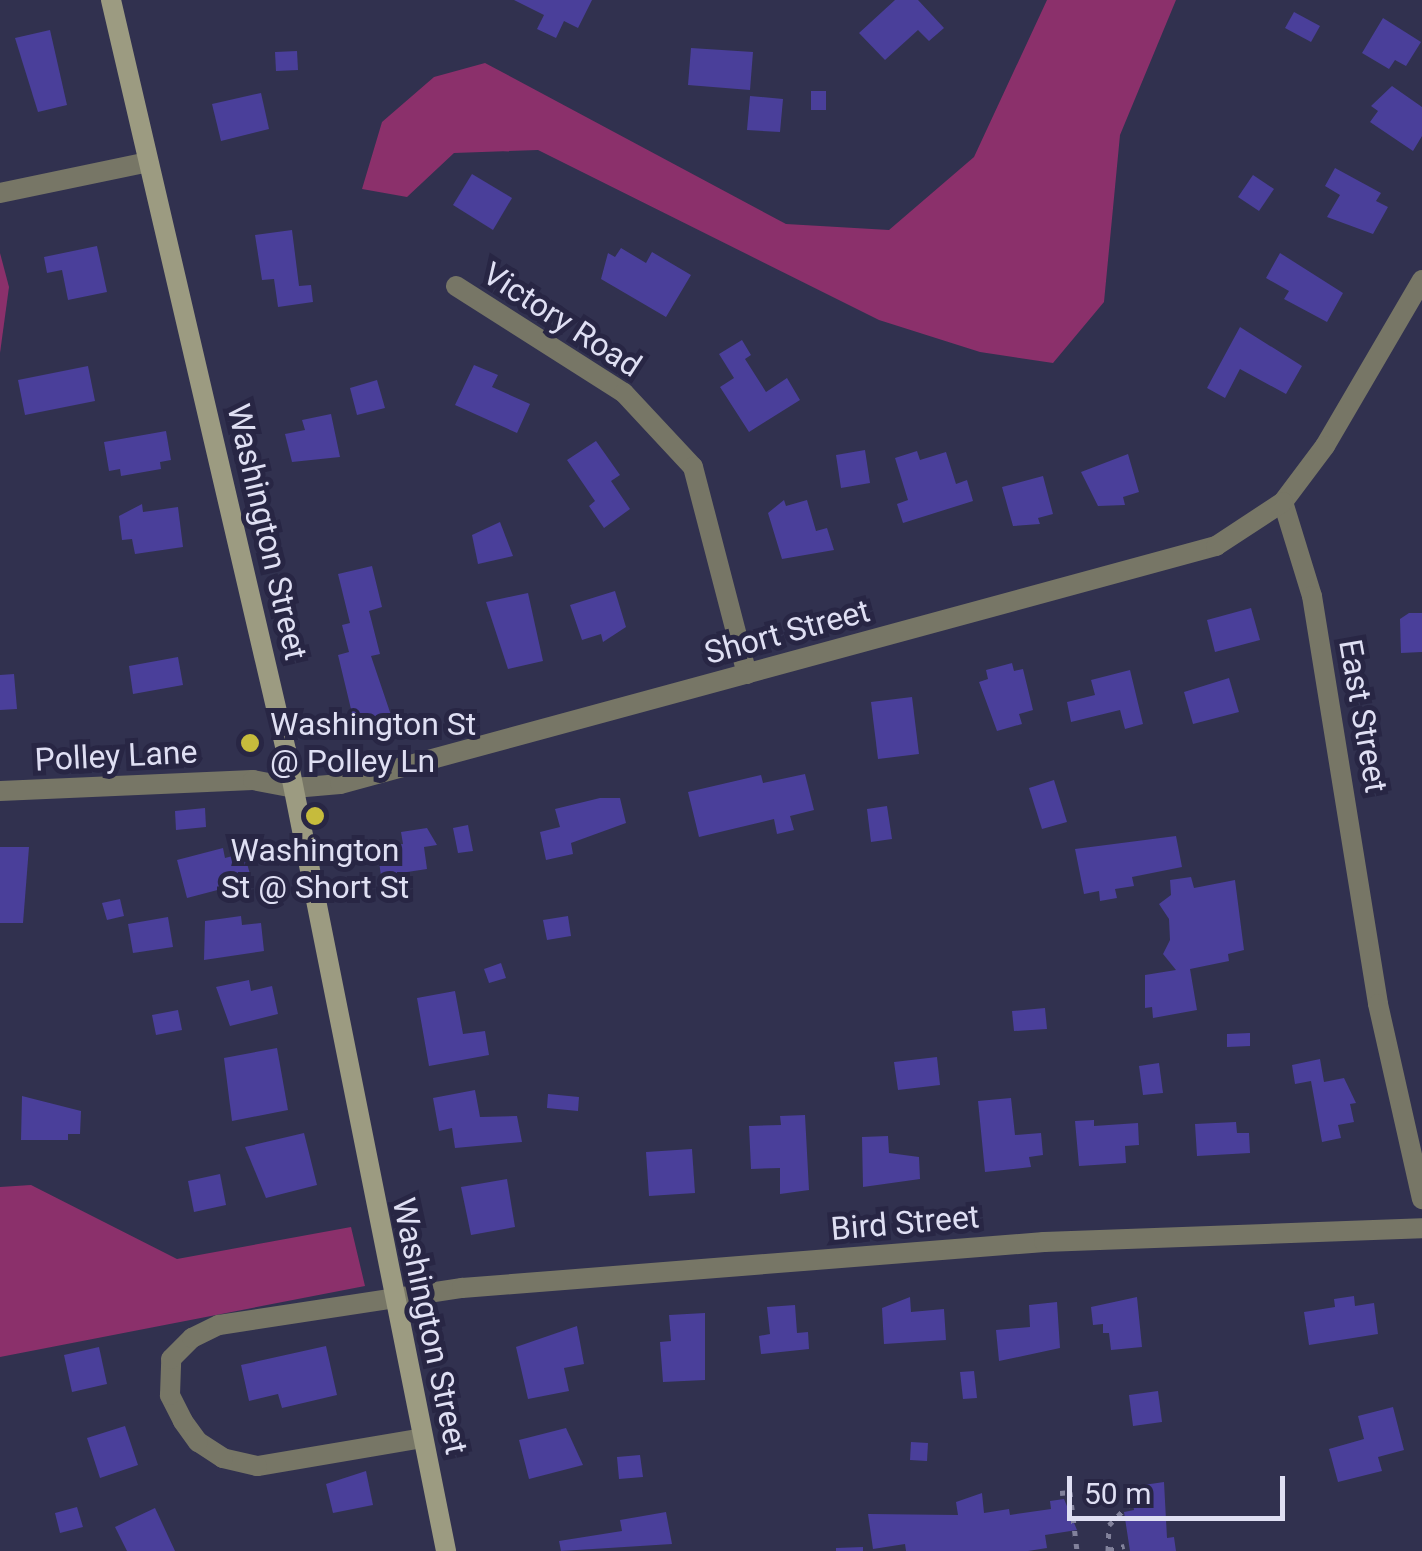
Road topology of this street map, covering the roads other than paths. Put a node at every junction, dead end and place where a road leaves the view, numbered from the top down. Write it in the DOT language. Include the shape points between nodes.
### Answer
graph roads {
  1 [pos="111,0"];
  2 [pos="148,162"];
  3 [pos="0,193"];
  4 [pos="1422,280"];
  5 [pos="456,286"];
  6 [pos="1283,502"];
  7 [pos="747,674"];
  8 [pos="294,788"];
  9 [pos="0,791"];
  10 [pos="1422,1199"];
  11 [pos="1422,1228"];
  12 [pos="394,1302"];
  13 [pos="423,1438"];
  14 [pos="446,1551"];
  1 -- 2 [label="main road, Washington Street"];
  2 -- 3 [label="street"];
  2 -- 8 [label="main road, Washington Street"];
  4 -- 6 [label="street" via="1326,446"];
  5 -- 7 [label="street, Victory Road" via="624,392 693,467"];
  6 -- 7 [label="street, Short Street" via="1216,546"];
  6 -- 10 [label="street, East Street" via="1312,596 1378,1004"];
  7 -- 8 [label="street, Short Street" via="340,784"];
  8 -- 9 [label="street, Polley Lane" via="253,780"];
  8 -- 12 [label="main road, Washington Street"];
  11 -- 12 [label="street, Bird Street" via="1044,1242 462,1288"];
  12 -- 13 [label="main road, Washington Street"];
  12 -- 13 [label="street, Bird Street" via="219,1326 192,1338 171,1359 170,1395 198,1442 223,1458 257,1466"];
  13 -- 14 [label="main road, Washington Street"];
}
